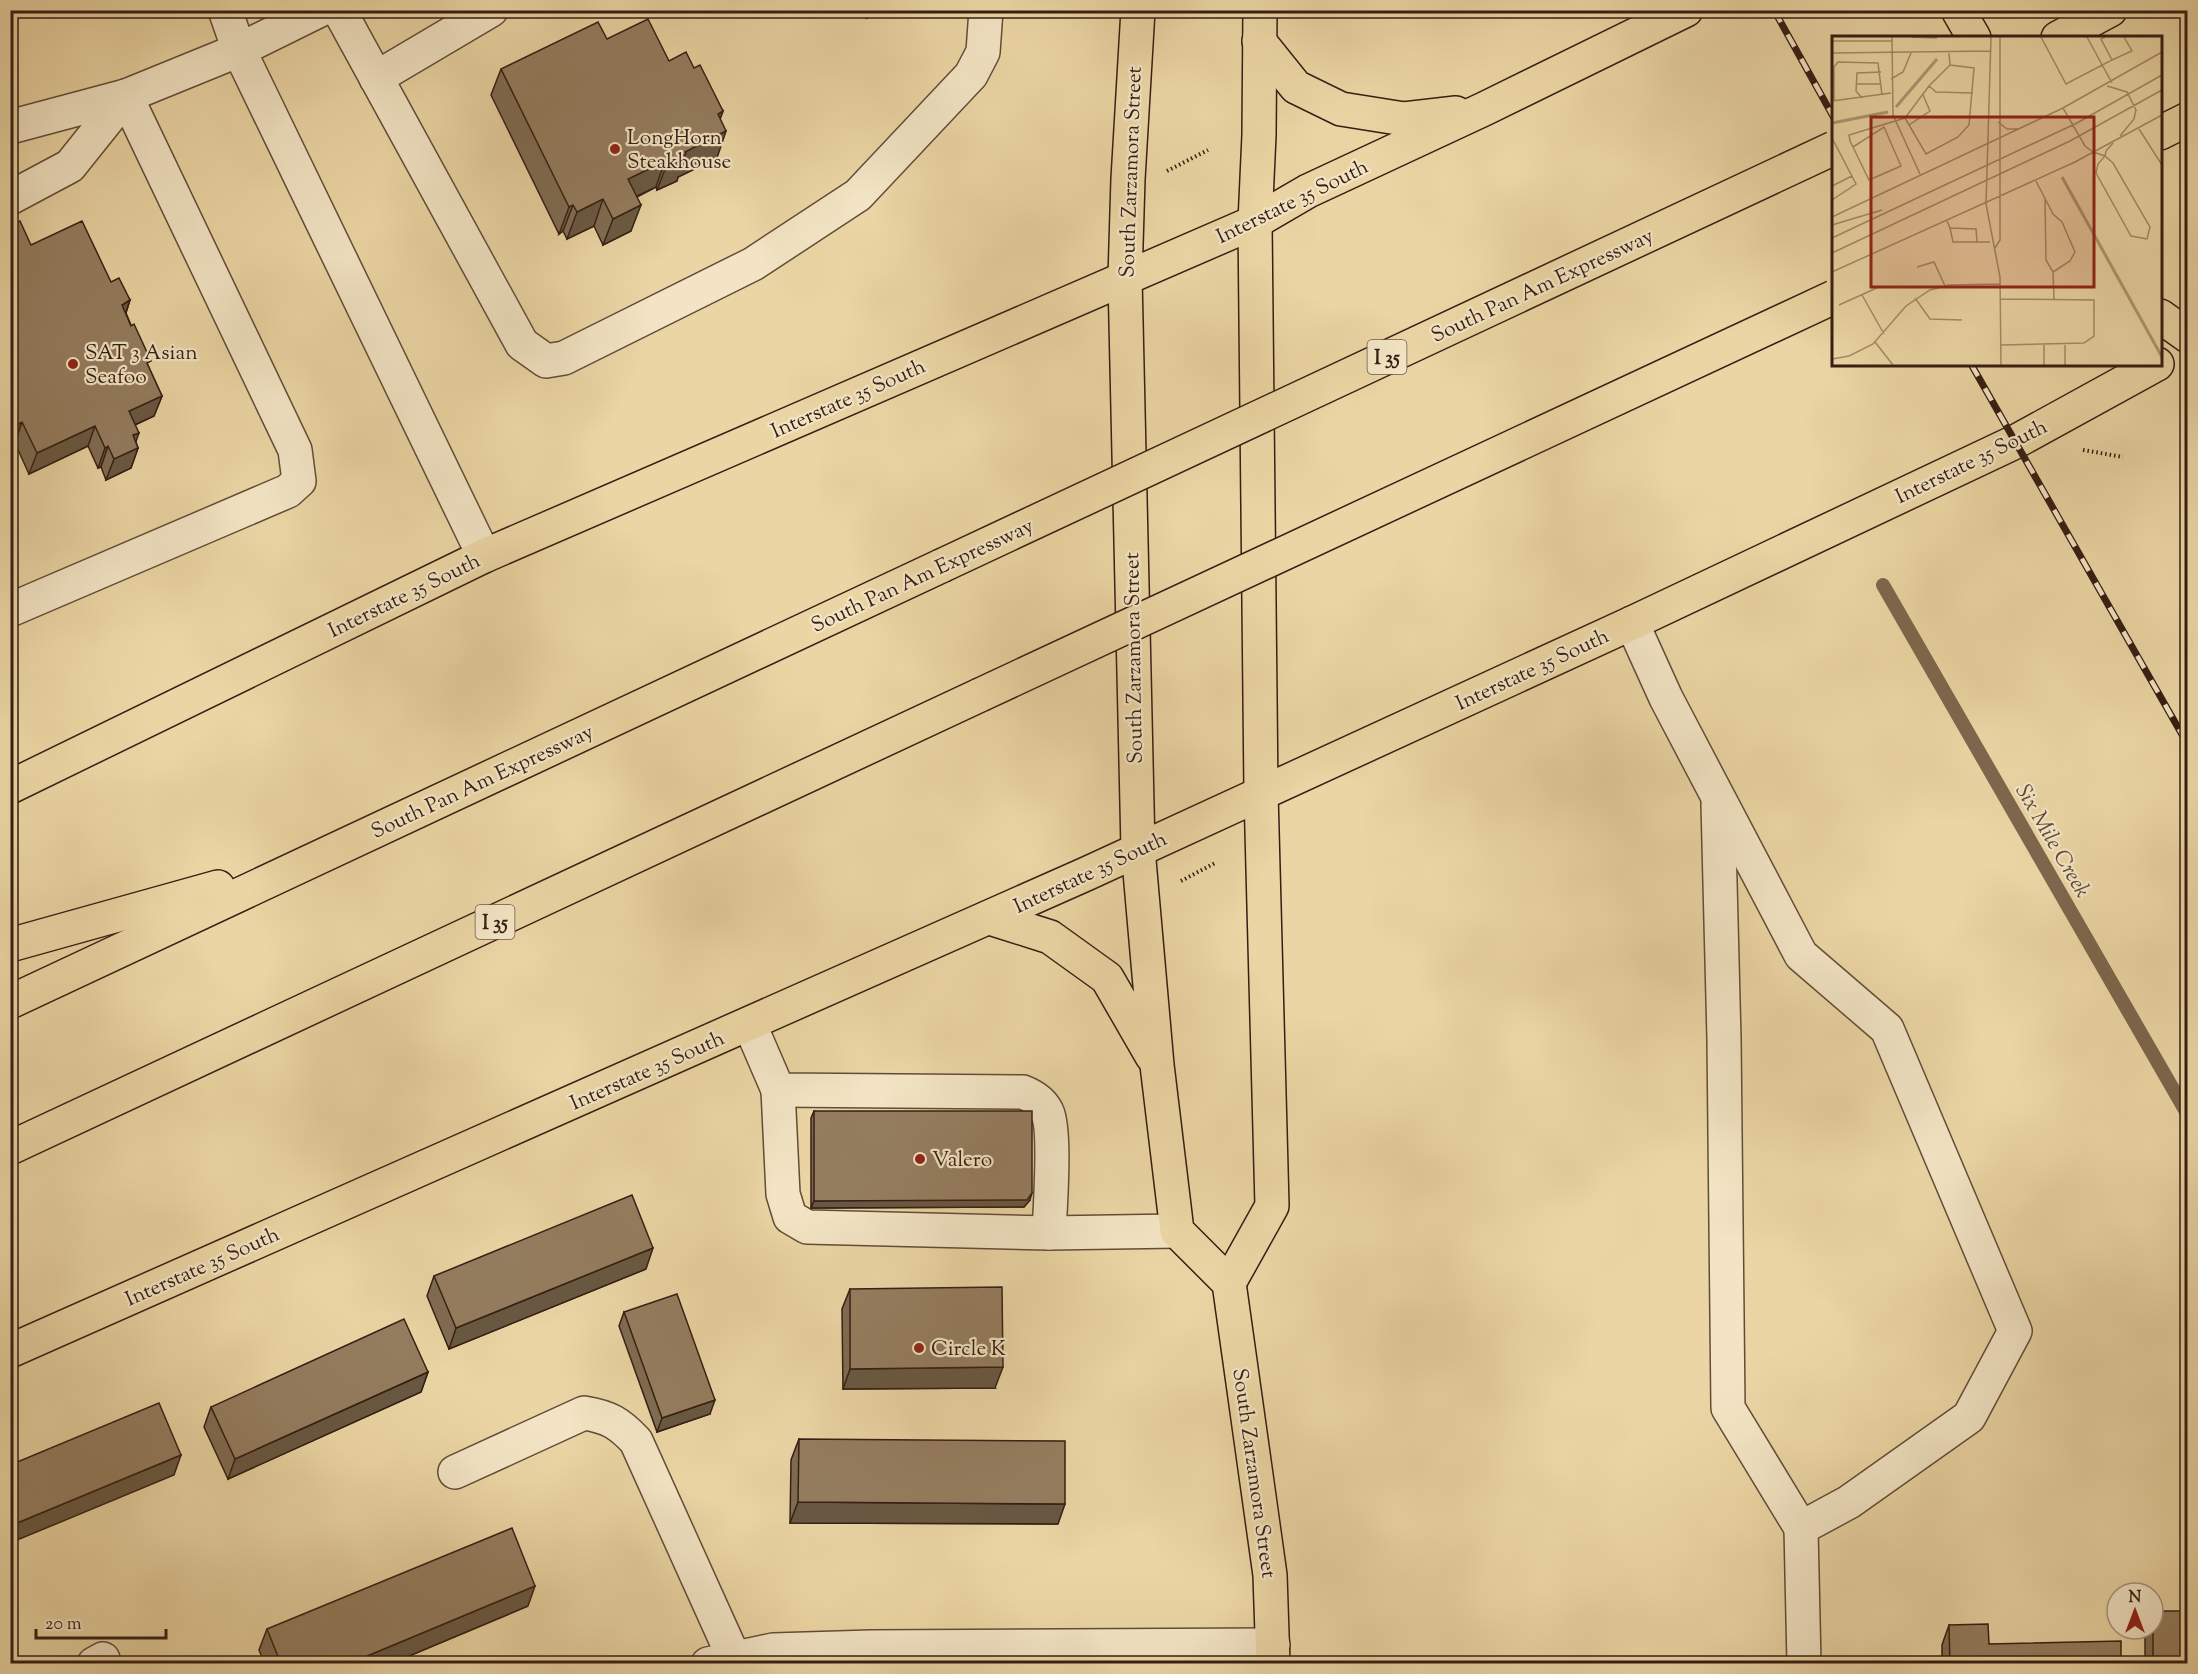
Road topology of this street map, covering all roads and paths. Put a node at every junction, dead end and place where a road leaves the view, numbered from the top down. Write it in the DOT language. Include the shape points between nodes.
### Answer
graph roads {
  1 [pos="225,10"];
  2 [pos="320,10"];
  3 [pos="339,10"];
  4 [pos="490,10"];
  5 [pos="986,10"];
  6 [pos="1138,10"];
  7 [pos="1686,10"];
  8 [pos="1958,10"];
  9 [pos="2110,10"];
  10 [pos="1259,26"];
  11 [pos="1973,36"];
  12 [pos="2062,36"];
  13 [pos="239,50"];
  14 [pos="376,78"];
  15 [pos="126,96"];
  16 [pos="1484,109"];
  17 [pos="2187,119"];
  18 [pos="10,127"];
  19 [pos="2162,132"];
  20 [pos="1832,148"];
  21 [pos="1208,150"];
  22 [pos="1167,171"];
  23 [pos="10,198"];
  24 [pos="1255,222"];
  25 [pos="1125,278"];
  26 [pos="1832,297"];
  27 [pos="2162,317"];
  28 [pos="2187,336"];
  29 [pos="2187,348"];
  30 [pos="2162,361"];
  31 [pos="2154,366"];
  32 [pos="484,556"];
  33 [pos="10,610"];
  34 [pos="1632,623"];
  35 [pos="10,787"];
  36 [pos="1261,793"];
  37 [pos="1718,796"];
  38 [pos="1138,849"];
  39 [pos="307,863"];
  40 [pos="1215,863"];
  41 [pos="1179,882"];
  42 [pos="990,918"];
  43 [pos="10,945"];
  44 [pos="10,1002"];
  45 [pos="750,1025"];
  46 [pos="1157,1065"];
  47 [pos="778,1090"];
  48 [pos="10,1149"];
  49 [pos="1178,1231"];
  50 [pos="1049,1233"];
  51 [pos="1229,1283"];
  52 [pos="10,1351"];
  53 [pos="455,1472"];
  54 [pos="1801,1528"];
  55 [pos="1273,1654"];
  56 [pos="721,1661"];
  57 [pos="1804,1664"];
  1 -- 13 [label="street"];
  2 -- 13 [label="street"];
  3 -- 14 [label="street"];
  4 -- 14 [label="street"];
  5 -- 14 [label="street" via="983,52 971,75 858,195 753,264 564,358 546,361 522,344"];
  6 -- 25 [label="main road, South Zarzamora Street"];
  7 -- 16 [label="main road, Interstate 35 South"];
  8 -- 11 [label="main road"];
  9 -- 12 [label="main road"];
  10 -- 16 [label="main road" via="1296,87 1341,109 1404,119"];
  10 -- 24 [label="main road"];
  13 -- 15 [label="street"];
  13 -- 32 [label="street"];
  15 -- 18 [label="street"];
  15 -- 23 [label="street" via="70,166"];
  15 -- 33 [label="street" via="295,450 298,481 288,491"];
  16 -- 24 [label="main road, Interstate 35 South" via="1308,191"];
  17 -- 19 [label="main road"];
  20 -- 39 [label="main road, South Pan Am Expressway / I 35, bridge"];
  21 -- 22 [label="path"];
  24 -- 25 [label="main road, Interstate 35 South"];
  24 -- 36 [label="main road"];
  25 -- 32 [label="main road, Interstate 35 South"];
  25 -- 38 [label="main road, South Zarzamora Street"];
  26 -- 48 [label="main road, I 35, bridge"];
  27 -- 28 [label="main road"];
  29 -- 30 [label="main road, Interstate 35 South"];
  31 -- 34 [label="main road, Interstate 35 South" via="2015,442"];
  32 -- 35 [label="main road, Interstate 35 South"];
  34 -- 36 [label="main road, Interstate 35 South"];
  34 -- 37 [label="street"];
  36 -- 38 [label="main road, Interstate 35 South"];
  36 -- 51 [label="main road" via="1272,1206"];
  37 -- 54 [label="street" via="1728,1408"];
  37 -- 54 [label="street" via="1801,955 1887,1029 2015,1331 1969,1416 1849,1502"];
  38 -- 42 [label="main road, Interstate 35 South"];
  38 -- 46 [label="main road, South Zarzamora Street"];
  39 -- 43 [label="main road"];
  39 -- 44 [label="main road, South Pan Am Expressway / I 35"];
  40 -- 41 [label="path"];
  42 -- 45 [label="main road, Interstate 35 South"];
  42 -- 46 [label="main road" via="1050,937 1107,978"];
  45 -- 47 [label="street"];
  45 -- 52 [label="main road, Interstate 35 South"];
  46 -- 49 [label="main road, South Zarzamora Street"];
  47 -- 50 [label="street" via="783,1194 790,1217 807,1227"];
  47 -- 50 [label="street" via="1023,1092 1037,1098 1048,1113 1051,1130"];
  49 -- 50 [label="street"];
  49 -- 51 [label="main road"];
  51 -- 55 [label="main road, South Zarzamora Street" via="1270,1575"];
  53 -- 56 [label="street" via="584,1413 620,1424 636,1441"];
  54 -- 57 [label="street"];
  55 -- 56 [label="street" via="872,1647 773,1650"];
}
